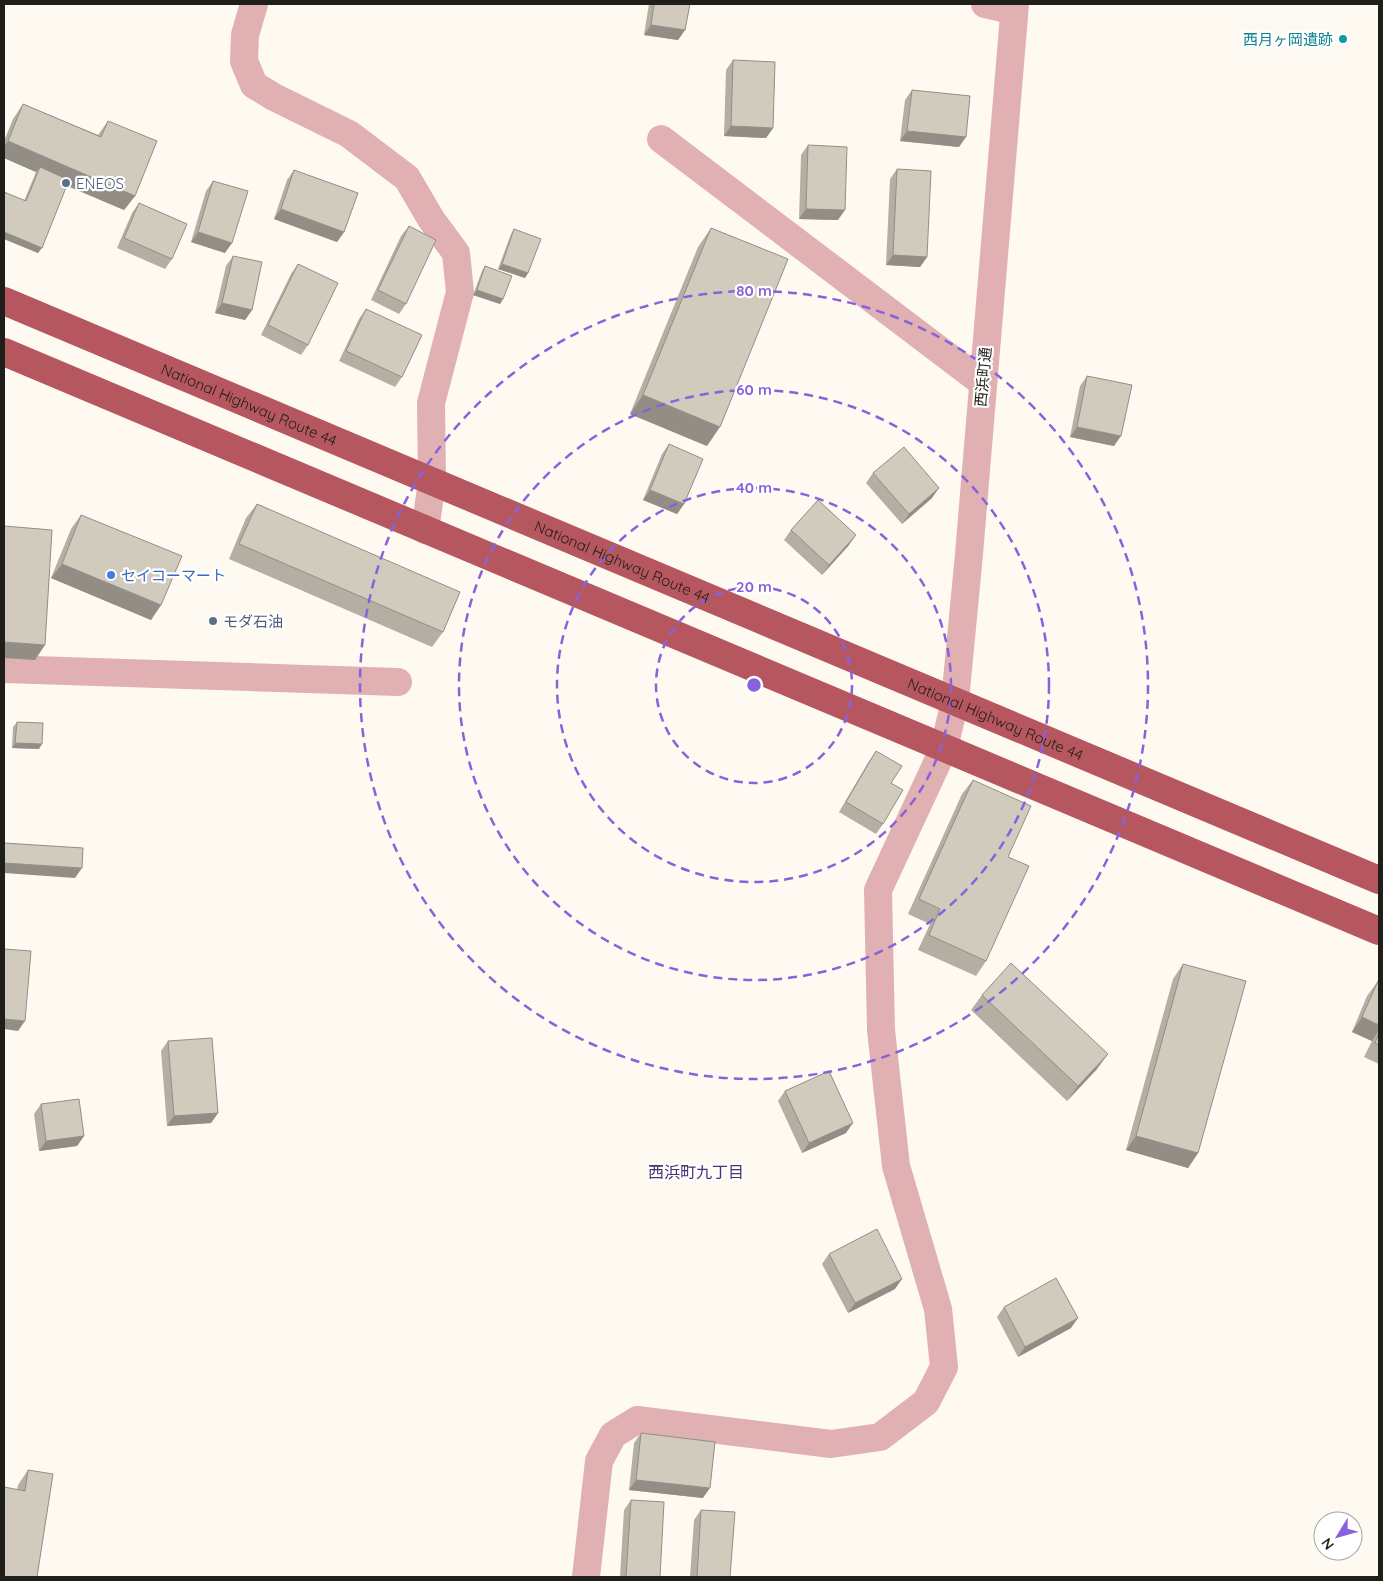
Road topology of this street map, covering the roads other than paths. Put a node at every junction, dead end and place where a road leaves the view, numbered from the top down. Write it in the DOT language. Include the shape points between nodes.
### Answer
graph roads {
  1 [pos="254,4"];
  2 [pos="985,4"];
  3 [pos="1014,7"];
  4 [pos="662,139"];
  5 [pos="4,300"];
  6 [pos="4,352"];
  7 [pos="982,383"];
  8 [pos="432,482"];
  9 [pos="425,530"];
  10 [pos="4,668"];
  11 [pos="398,682"];
  12 [pos="955,701"];
  13 [pos="944,748"];
  14 [pos="1379,880"];
  15 [pos="1379,931"];
  16 [pos="586,1577"];
  1 -- 8 [label="street" via="245,35 244,60 254,84 274,98 349,134 407,178 456,253 460,292 431,403"];
  2 -- 3 [label="street"];
  3 -- 7 [label="street, 西浜町通"];
  4 -- 7 [label="street"];
  5 -- 8 [label="highway, National Highway Route 44"];
  6 -- 9 [label="highway"];
  7 -- 12 [label="street, 西浜町通"];
  8 -- 9 [label="street"];
  8 -- 12 [label="highway, National Highway Route 44"];
  9 -- 13 [label="highway"];
  10 -- 11 [label="street"];
  12 -- 13 [label="street, 西浜町通"];
  12 -- 14 [label="highway, National Highway Route 44"];
  13 -- 15 [label="highway"];
  13 -- 16 [label="street, 西浜町通" via="878,890 881,1030 896,1166 938,1308 944,1367 926,1402 880,1437 831,1444 637,1420 614,1435 599,1461"];
}
